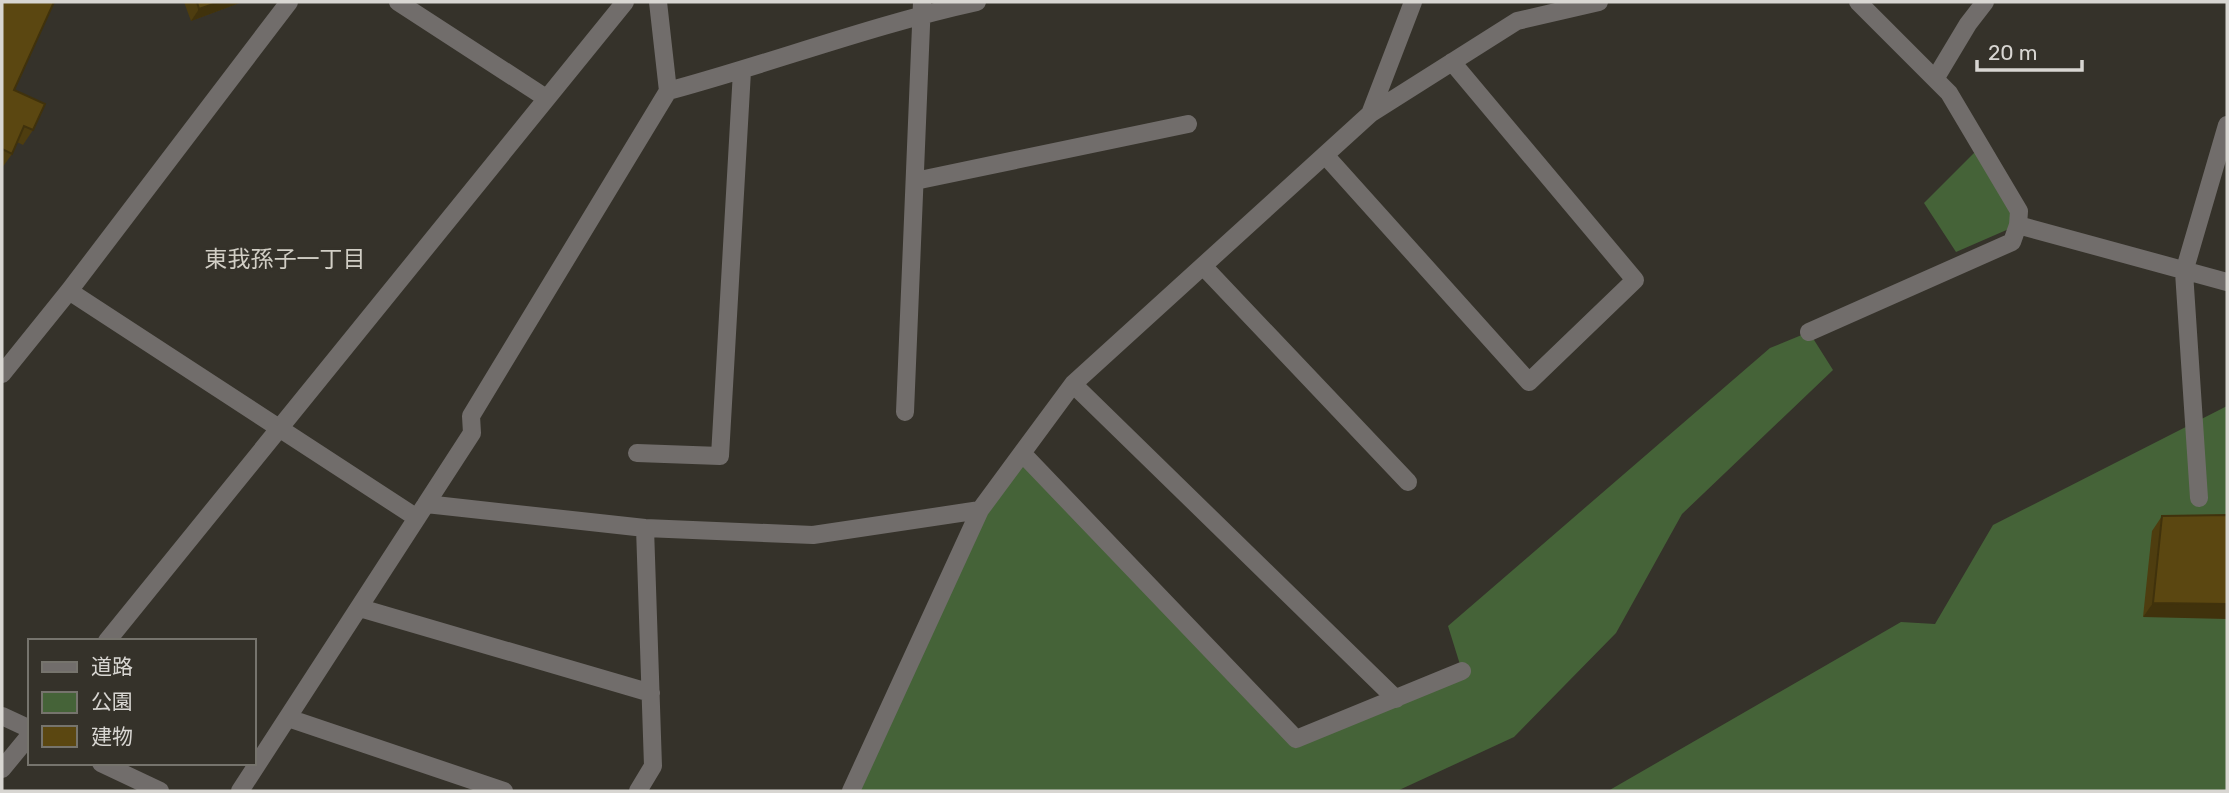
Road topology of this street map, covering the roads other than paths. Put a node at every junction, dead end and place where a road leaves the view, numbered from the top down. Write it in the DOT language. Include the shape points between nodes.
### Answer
graph roads {
  1 [pos="289,2"];
  2 [pos="398,2"];
  3 [pos="625,2"];
  4 [pos="659,2"];
  5 [pos="977,2"];
  6 [pos="1413,2"];
  7 [pos="1599,2"];
  8 [pos="1858,2"];
  9 [pos="1985,2"];
  10 [pos="922,8"];
  11 [pos="1452,62"];
  12 [pos="742,71"];
  13 [pos="1935,79"];
  14 [pos="668,91"];
  15 [pos="546,98"];
  16 [pos="1370,114"];
  17 [pos="1188,124"];
  18 [pos="2227,125"];
  19 [pos="1325,155"];
  20 [pos="915,181"];
  21 [pos="2018,225"];
  22 [pos="1203,266"];
  23 [pos="2184,272"];
  24 [pos="2227,282"];
  25 [pos="69,291"];
  26 [pos="1809,332"];
  27 [pos="2,374"];
  28 [pos="1073,384"];
  29 [pos="905,412"];
  30 [pos="280,428"];
  31 [pos="637,453"];
  32 [pos="1022,453"];
  33 [pos="1408,482"];
  34 [pos="2199,498"];
  35 [pos="980,510"];
  36 [pos="422,511"];
  37 [pos="645,528"];
  38 [pos="360,608"];
  39 [pos="109,639"];
  40 [pos="1462,671"];
  41 [pos="652,693"];
  42 [pos="1396,699"];
  43 [pos="2,716"];
  44 [pos="288,718"];
  45 [pos="28,728"];
  46 [pos="28,737"];
  47 [pos="105,765"];
  48 [pos="2,769"];
  49 [pos="160,791"];
  50 [pos="240,791"];
  51 [pos="504,791"];
  52 [pos="638,791"];
  53 [pos="851,791"];
  1 -- 25 [label="street"];
  2 -- 15 [label="street"];
  3 -- 15 [label="street"];
  4 -- 14 [label="street"];
  5 -- 10 [label="street"];
  6 -- 16 [label="street"];
  7 -- 11 [label="street" via="1517,21"];
  8 -- 13 [label="street"];
  9 -- 13 [label="street"];
  10 -- 12 [label="street"];
  10 -- 20 [label="street"];
  11 -- 16 [label="street"];
  11 -- 19 [label="street" via="1635,280 1529,383"];
  12 -- 14 [label="street"];
  12 -- 31 [label="street" via="720,456"];
  13 -- 21 [label="street" via="1956,104 2020,211"];
  14 -- 36 [label="street" via="471,416 472,433"];
  15 -- 30 [label="street"];
  16 -- 19 [label="street"];
  17 -- 20 [label="street"];
  18 -- 23 [label="street"];
  19 -- 22 [label="street"];
  20 -- 29 [label="street"];
  21 -- 23 [label="street"];
  21 -- 26 [label="street" via="2012,242"];
  22 -- 28 [label="street"];
  22 -- 33 [label="street"];
  23 -- 24 [label="street"];
  23 -- 34 [label="street"];
  25 -- 27 [label="street"];
  25 -- 30 [label="street"];
  28 -- 32 [label="street"];
  28 -- 42 [label="street"];
  30 -- 36 [label="street"];
  30 -- 39 [label="street"];
  32 -- 35 [label="street"];
  32 -- 42 [label="street" via="1296,739"];
  35 -- 37 [label="street" via="813,535"];
  35 -- 53 [label="street"];
  36 -- 37 [label="street"];
  36 -- 38 [label="street"];
  37 -- 41 [label="street"];
  38 -- 41 [label="street"];
  38 -- 44 [label="street"];
  40 -- 42 [label="street"];
  41 -- 52 [label="street" via="653,766"];
  43 -- 45 [label="street"];
  44 -- 50 [label="street"];
  44 -- 51 [label="street"];
  46 -- 48 [label="street"];
  47 -- 49 [label="street"];
}
